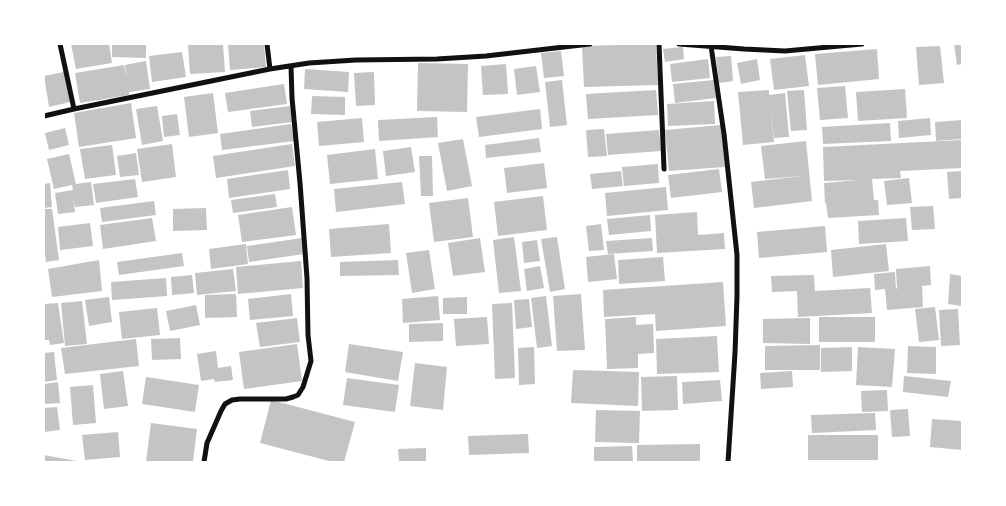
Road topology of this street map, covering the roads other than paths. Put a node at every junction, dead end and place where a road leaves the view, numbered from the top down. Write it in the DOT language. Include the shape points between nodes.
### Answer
graph roads {
  1 [pos="60,44"];
  2 [pos="267,44"];
  3 [pos="540,44"];
  4 [pos="590,44"];
  5 [pos="659,44"];
  6 [pos="679,44"];
  7 [pos="862,44"];
  8 [pos="711,46"];
  9 [pos="540,50"];
  10 [pos="291,66"];
  11 [pos="270,68"];
  12 [pos="74,109"];
  13 [pos="44,116"];
  14 [pos="664,169"];
  15 [pos="204,462"];
  16 [pos="728,462"];
  1 -- 12 [label="street"];
  2 -- 11 [label="street"];
  3 -- 9 [label="street"];
  4 -- 9 [label="street"];
  5 -- 14 [label="street"];
  6 -- 8 [label="street"];
  7 -- 8 [label="street" via="785,51"];
  8 -- 16 [label="street" via="737,255"];
  9 -- 10 [label="street" via="486,56 356,60"];
  10 -- 11 [label="street"];
  10 -- 15 [label="street" via="311,361 303,387 293,398 240,398 225,404 207,443"];
  11 -- 12 [label="street"];
  12 -- 13 [label="street"];
}
